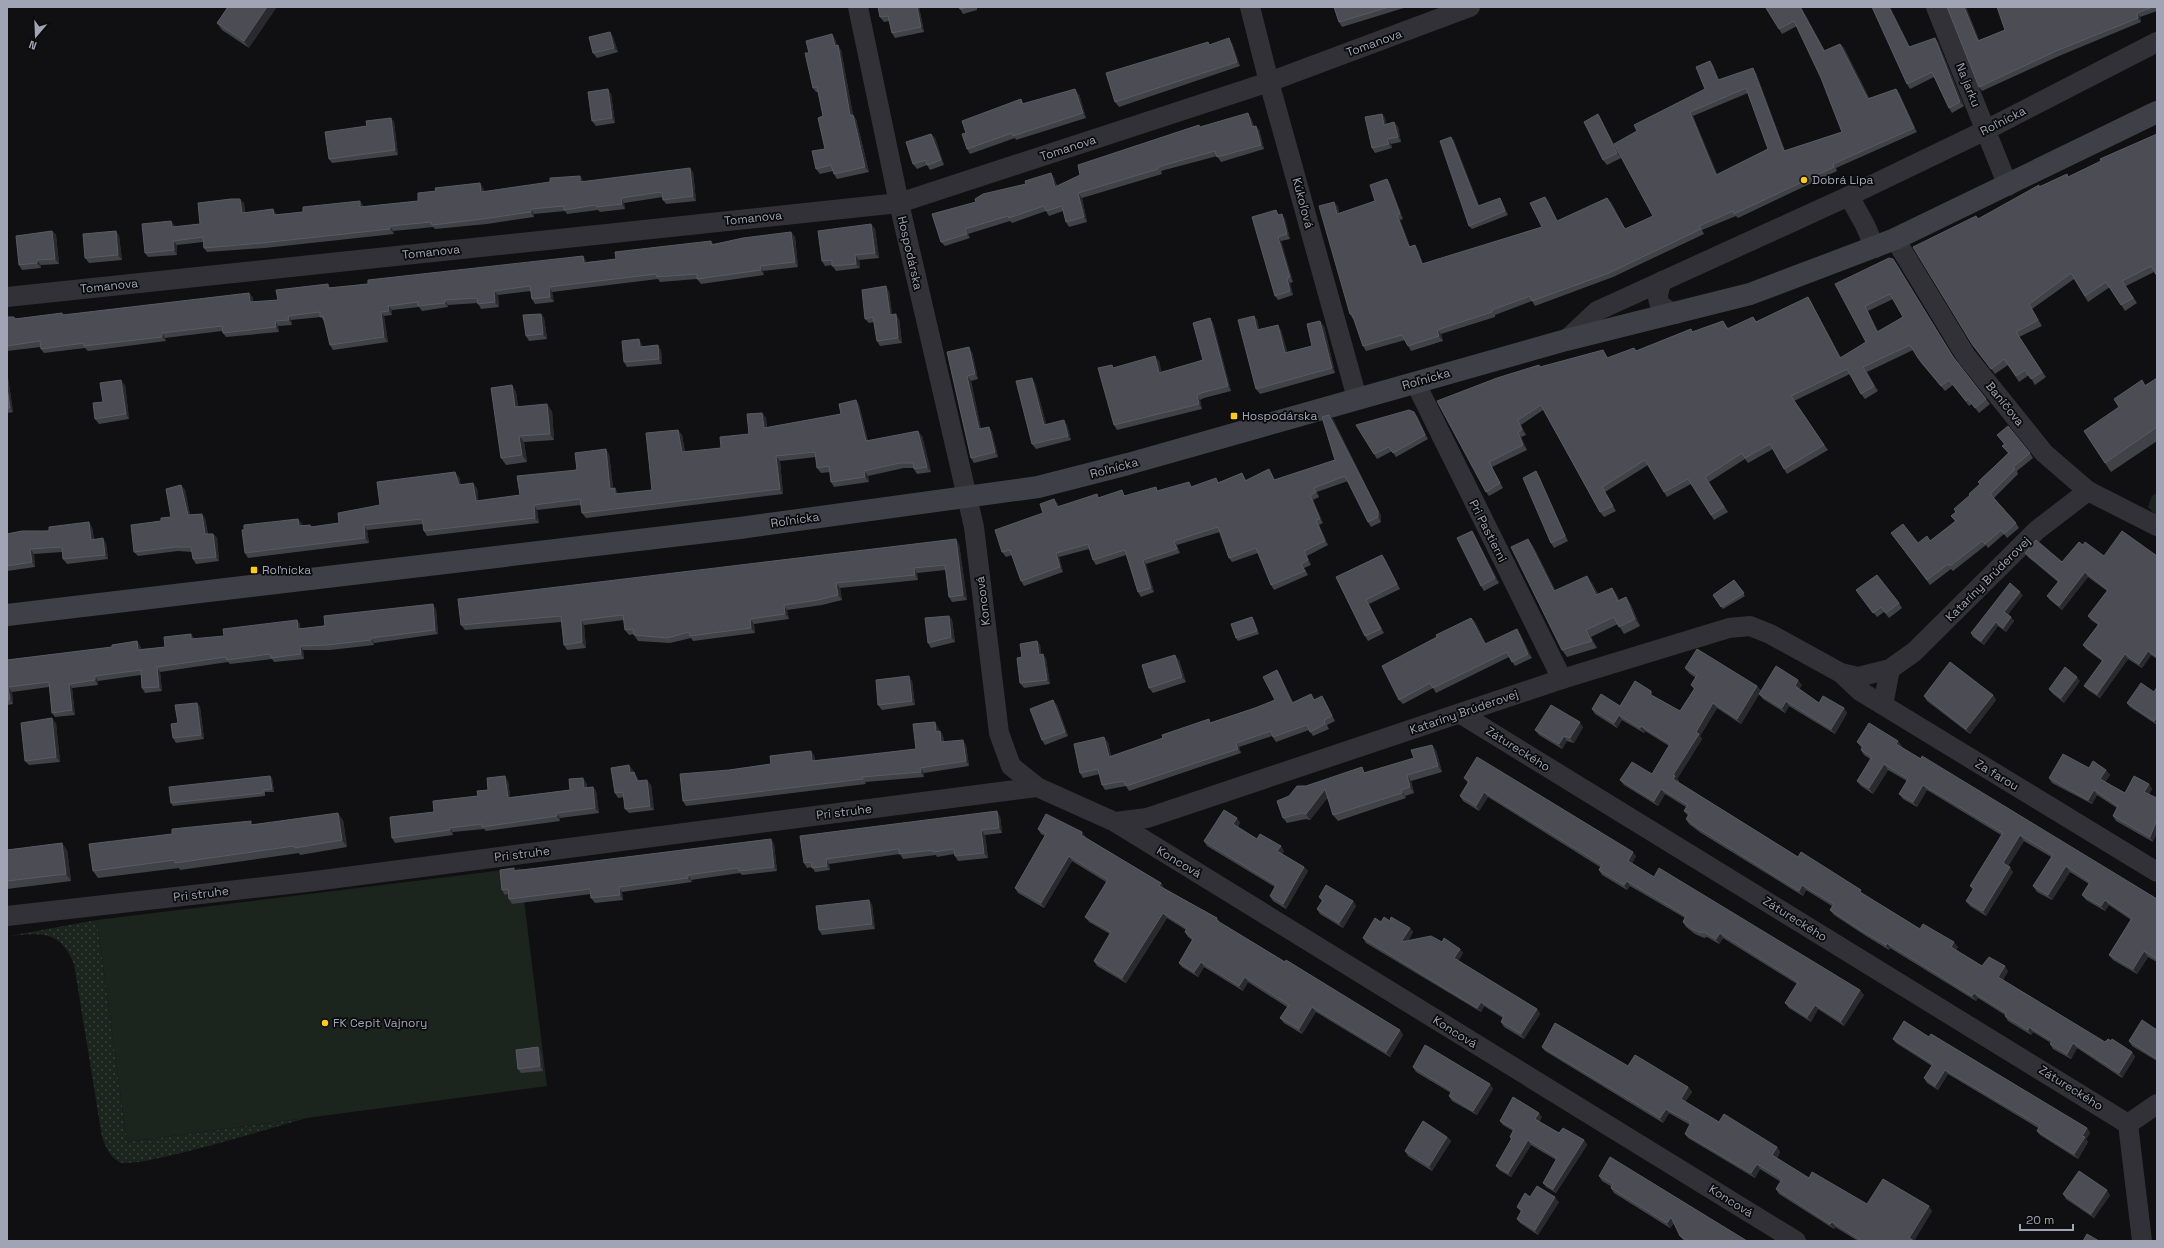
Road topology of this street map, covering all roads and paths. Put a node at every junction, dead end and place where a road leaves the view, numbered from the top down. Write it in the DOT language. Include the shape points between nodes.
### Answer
graph roads {
  1 [pos="858,7"];
  2 [pos="1250,7"];
  3 [pos="1470,7"];
  4 [pos="1936,7"];
  5 [pos="2157,42"];
  6 [pos="1269,82"];
  7 [pos="2157,112"];
  8 [pos="1986,130"];
  9 [pos="2008,186"];
  10 [pos="1849,196"];
  11 [pos="899,203"];
  12 [pos="1896,239"];
  13 [pos="1875,248"];
  14 [pos="1662,281"];
  15 [pos="7,297"];
  16 [pos="1676,314"];
  17 [pos="1566,340"];
  18 [pos="1415,382"];
  19 [pos="1357,398"];
  20 [pos="2088,491"];
  21 [pos="967,498"];
  22 [pos="2157,526"];
  23 [pos="7,615"];
  24 [pos="1890,669"];
  25 [pos="1841,673"];
  26 [pos="1562,679"];
  27 [pos="1883,705"];
  28 [pos="1461,714"];
  29 [pos="1037,787"];
  30 [pos="1114,822"];
  31 [pos="2157,872"];
  32 [pos="7,916"];
  33 [pos="2157,1104"];
  34 [pos="2128,1124"];
  35 [pos="1796,1241"];
  36 [pos="2142,1241"];
  1 -- 11 [label="street, Hospodárska"];
  2 -- 6 [label="street, Kúkoľová"];
  3 -- 6 [label="street, Tomanova"];
  4 -- 8 [label="street, Na jarku"];
  5 -- 8 [label="street, Roľnícka"];
  6 -- 11 [label="street, Tomanova"];
  6 -- 19 [label="street, Kúkoľová"];
  7 -- 9 [label="street, Roľnícka"];
  8 -- 9 [label="street, Na jarku"];
  8 -- 10 [label="street, Roľnícka"];
  9 -- 12 [label="street, Roľnícka"];
  10 -- 13 [label="street"];
  10 -- 14 [label="street, Roľnícka"];
  11 -- 15 [label="street, Tomanova"];
  11 -- 21 [label="street, Hospodárska"];
  12 -- 13 [label="street, Roľnícka"];
  12 -- 20 [label="street, Baničova" via="1966,356 2044,453"];
  13 -- 16 [label="street, Roľnícka" via="1750,294"];
  14 -- 16 [label="street" via="1657,295 1658,301 1663,308"];
  14 -- 17 [label="street, Roľnícka" via="1597,311"];
  16 -- 17 [label="street, Roľnícka"];
  17 -- 18 [label="street, Roľnícka"];
  18 -- 19 [label="street, Roľnícka"];
  18 -- 26 [label="street, Pri Pastierni"];
  19 -- 21 [label="street, Roľnícka" via="1065,481"];
  20 -- 22 [label="street, Baničova"];
  20 -- 24 [label="street, Kataríny Brúderovej" via="2037,530 1914,652"];
  21 -- 23 [label="street, Roľnícka" via="497,558"];
  21 -- 29 [label="street, Koncová" via="974,527 1000,733 1011,766"];
  24 -- 25 [label="street, Kataríny Brúderovej" via="1858,677"];
  24 -- 27 [label="street"];
  25 -- 26 [label="street, Kataríny Brúderovej" via="1770,634 1750,626 1712,632"];
  25 -- 27 [label="street, Za farou" via="1860,691"];
  26 -- 28 [label="street, Kataríny Brúderovej"];
  27 -- 31 [label="street, Za farou"];
  28 -- 30 [label="street, Kataríny Brúderovej" via="1147,818"];
  28 -- 34 [label="street, Zátureckého"];
  29 -- 30 [label="street"];
  29 -- 32 [label="street, Pri struhe" via="307,882"];
  30 -- 35 [label="street, Koncová"];
  33 -- 34 [label="street"];
  34 -- 36 [label="street"];
}
